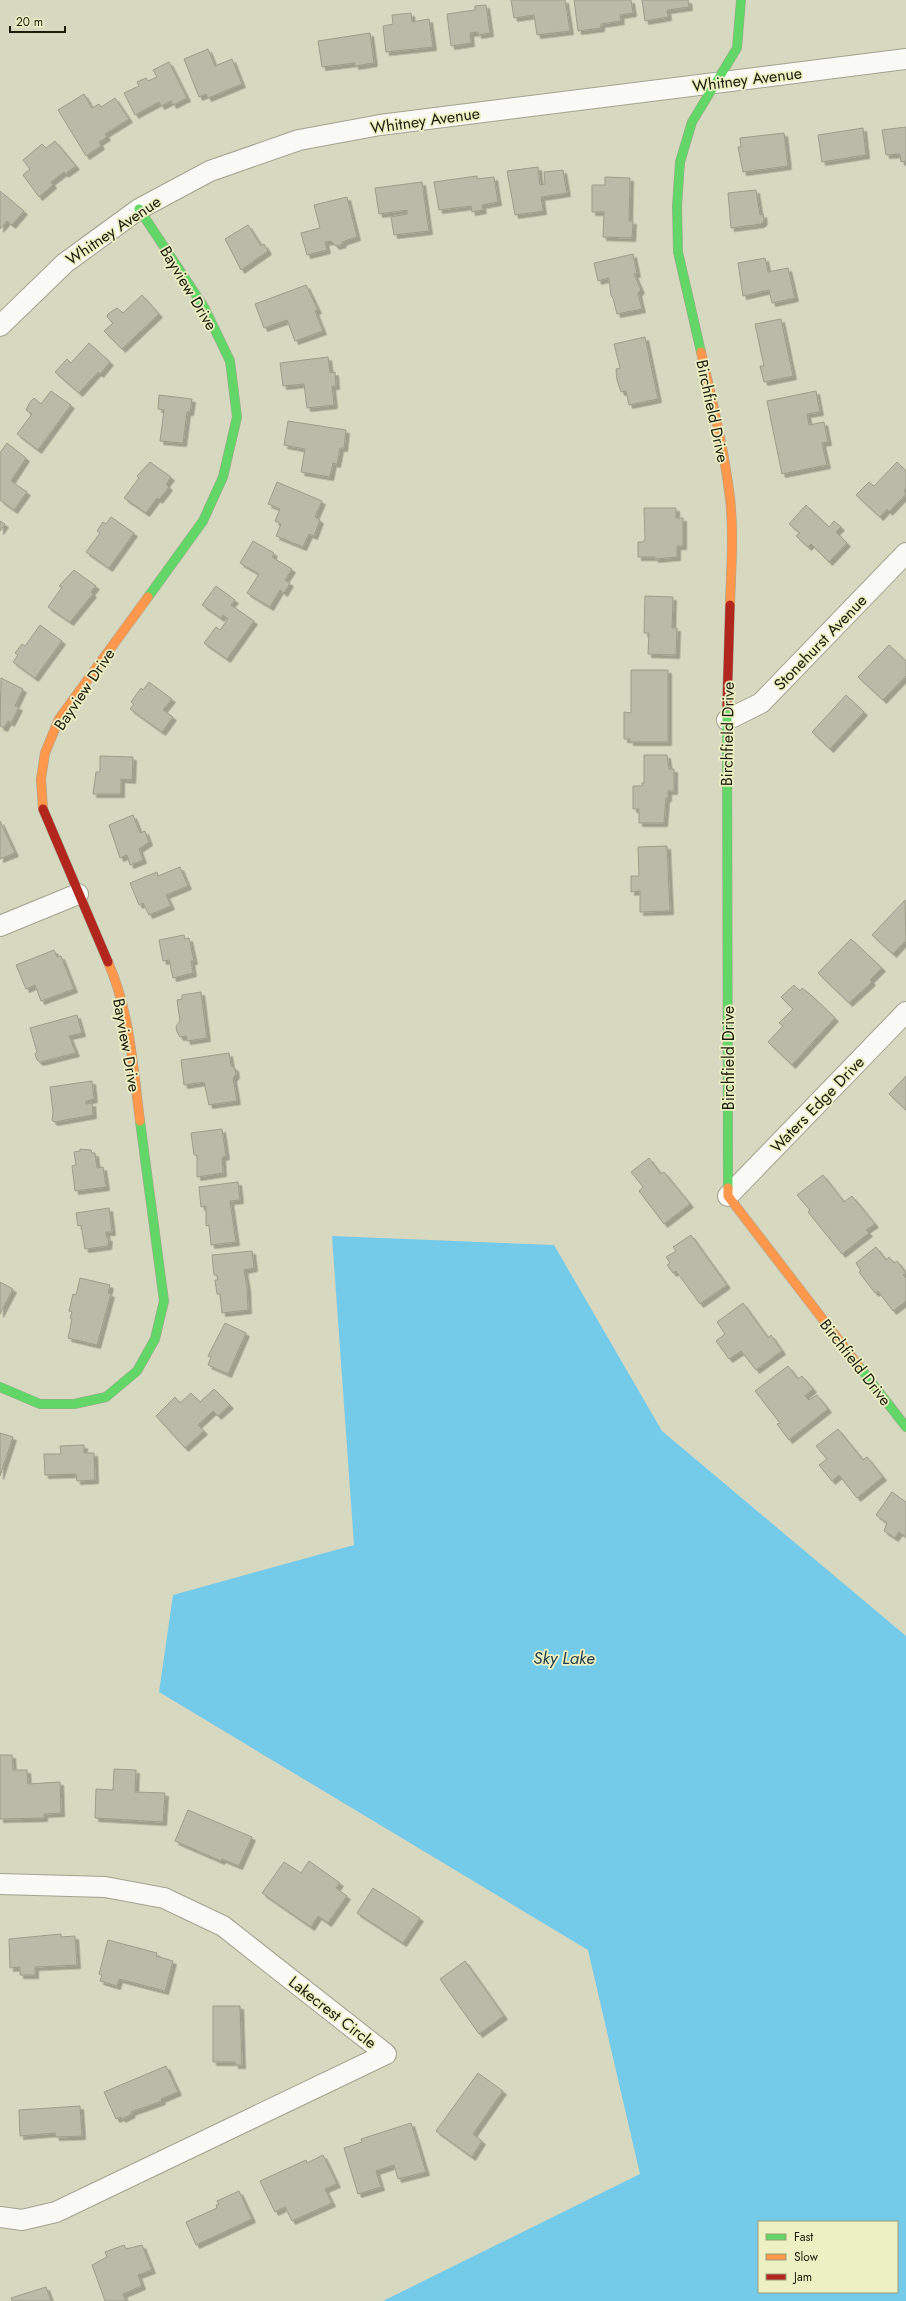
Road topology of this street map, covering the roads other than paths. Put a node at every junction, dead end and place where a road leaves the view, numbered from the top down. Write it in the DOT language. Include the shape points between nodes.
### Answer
graph roads {
  1 [pos="742,0"];
  2 [pos="906,59"];
  3 [pos="715,83"];
  4 [pos="139,209"];
  5 [pos="0,326"];
  6 [pos="906,553"];
  7 [pos="727,720"];
  8 [pos="78,894"];
  9 [pos="0,926"];
  10 [pos="905,1015"];
  11 [pos="728,1196"];
  12 [pos="0,1387"];
  13 [pos="906,1427"];
  14 [pos="0,1884"];
  15 [pos="0,2217"];
  1 -- 3 [label="street, Birchfield Drive" via="737,48"];
  2 -- 3 [label="street, Whitney Avenue"];
  3 -- 4 [label="street, Whitney Avenue" via="380,125 299,140 210,171"];
  3 -- 7 [label="street, Birchfield Drive" via="692,122 680,162 677,237 678,252 722,445 730,499 732,544"];
  4 -- 5 [label="street, Whitney Avenue" via="65,263"];
  4 -- 8 [label="street, Bayview Drive" via="204,307 230,361 236,417 223,477 203,521 59,719 46,753 41,779 43,811"];
  6 -- 7 [label="street, Stonehurst Avenue" via="761,703"];
  7 -- 11 [label="street, Birchfield Drive"];
  8 -- 9 [label="street"];
  8 -- 12 [label="street, Bayview Drive" via="114,978 126,1018 164,1301 155,1339 137,1371 106,1397 74,1404 40,1404"];
  10 -- 11 [label="street, Waters Edge Drive"];
  11 -- 13 [label="street, Birchfield Drive"];
  14 -- 15 [label="street, Lakecrest Circle" via="106,1887 164,1898 223,1926 386,2054 56,2212 22,2220"];
}
